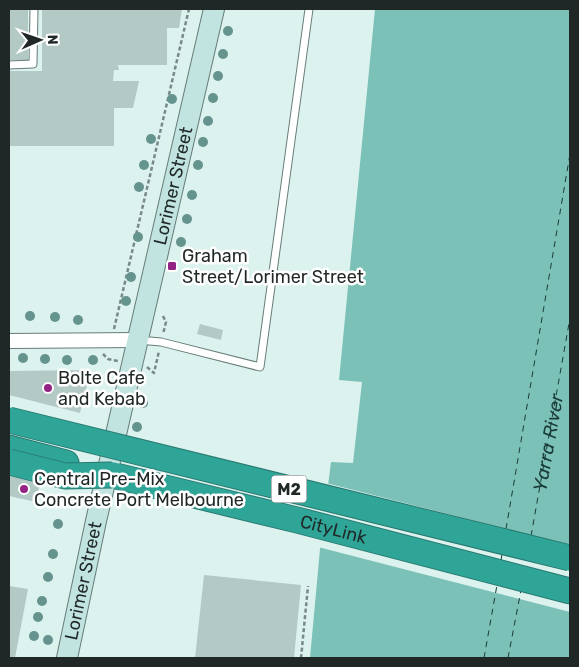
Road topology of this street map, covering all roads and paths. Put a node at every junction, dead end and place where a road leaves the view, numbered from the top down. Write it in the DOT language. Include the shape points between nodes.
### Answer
graph roads {
  1 [pos="34,9"];
  2 [pos="189,9"];
  3 [pos="214,9"];
  4 [pos="309,9"];
  5 [pos="9,65"];
  6 [pos="163,316"];
  7 [pos="166,322"];
  8 [pos="112,340"];
  9 [pos="138,340"];
  10 [pos="9,341"];
  11 [pos="9,420"];
  12 [pos="9,448"];
  13 [pos="9,462"];
  14 [pos="112,475"];
  15 [pos="570,558"];
  16 [pos="308,586"];
  17 [pos="570,591"];
  18 [pos="66,658"];
  19 [pos="301,658"];
  1 -- 5 [label="lane" via="33,64"];
  2 -- 8 [label="path"];
  3 -- 9 [label="main road, Lorimer Street"];
  4 -- 9 [label="lane" via="260,368 161,342"];
  6 -- 7 [label="path"];
  8 -- 9 [label="street"];
  8 -- 10 [label="street"];
  9 -- 18 [label="main road, Lorimer Street"];
  11 -- 15 [label="highway, CityLink / M2, bridge"];
  12 -- 14 [label="highway, CityLink / M2, bridge"];
  13 -- 14 [label="highway, M2, bridge" via="65,476"];
  14 -- 17 [label="highway, CityLink / M2"];
  16 -- 19 [label="path"];
}
